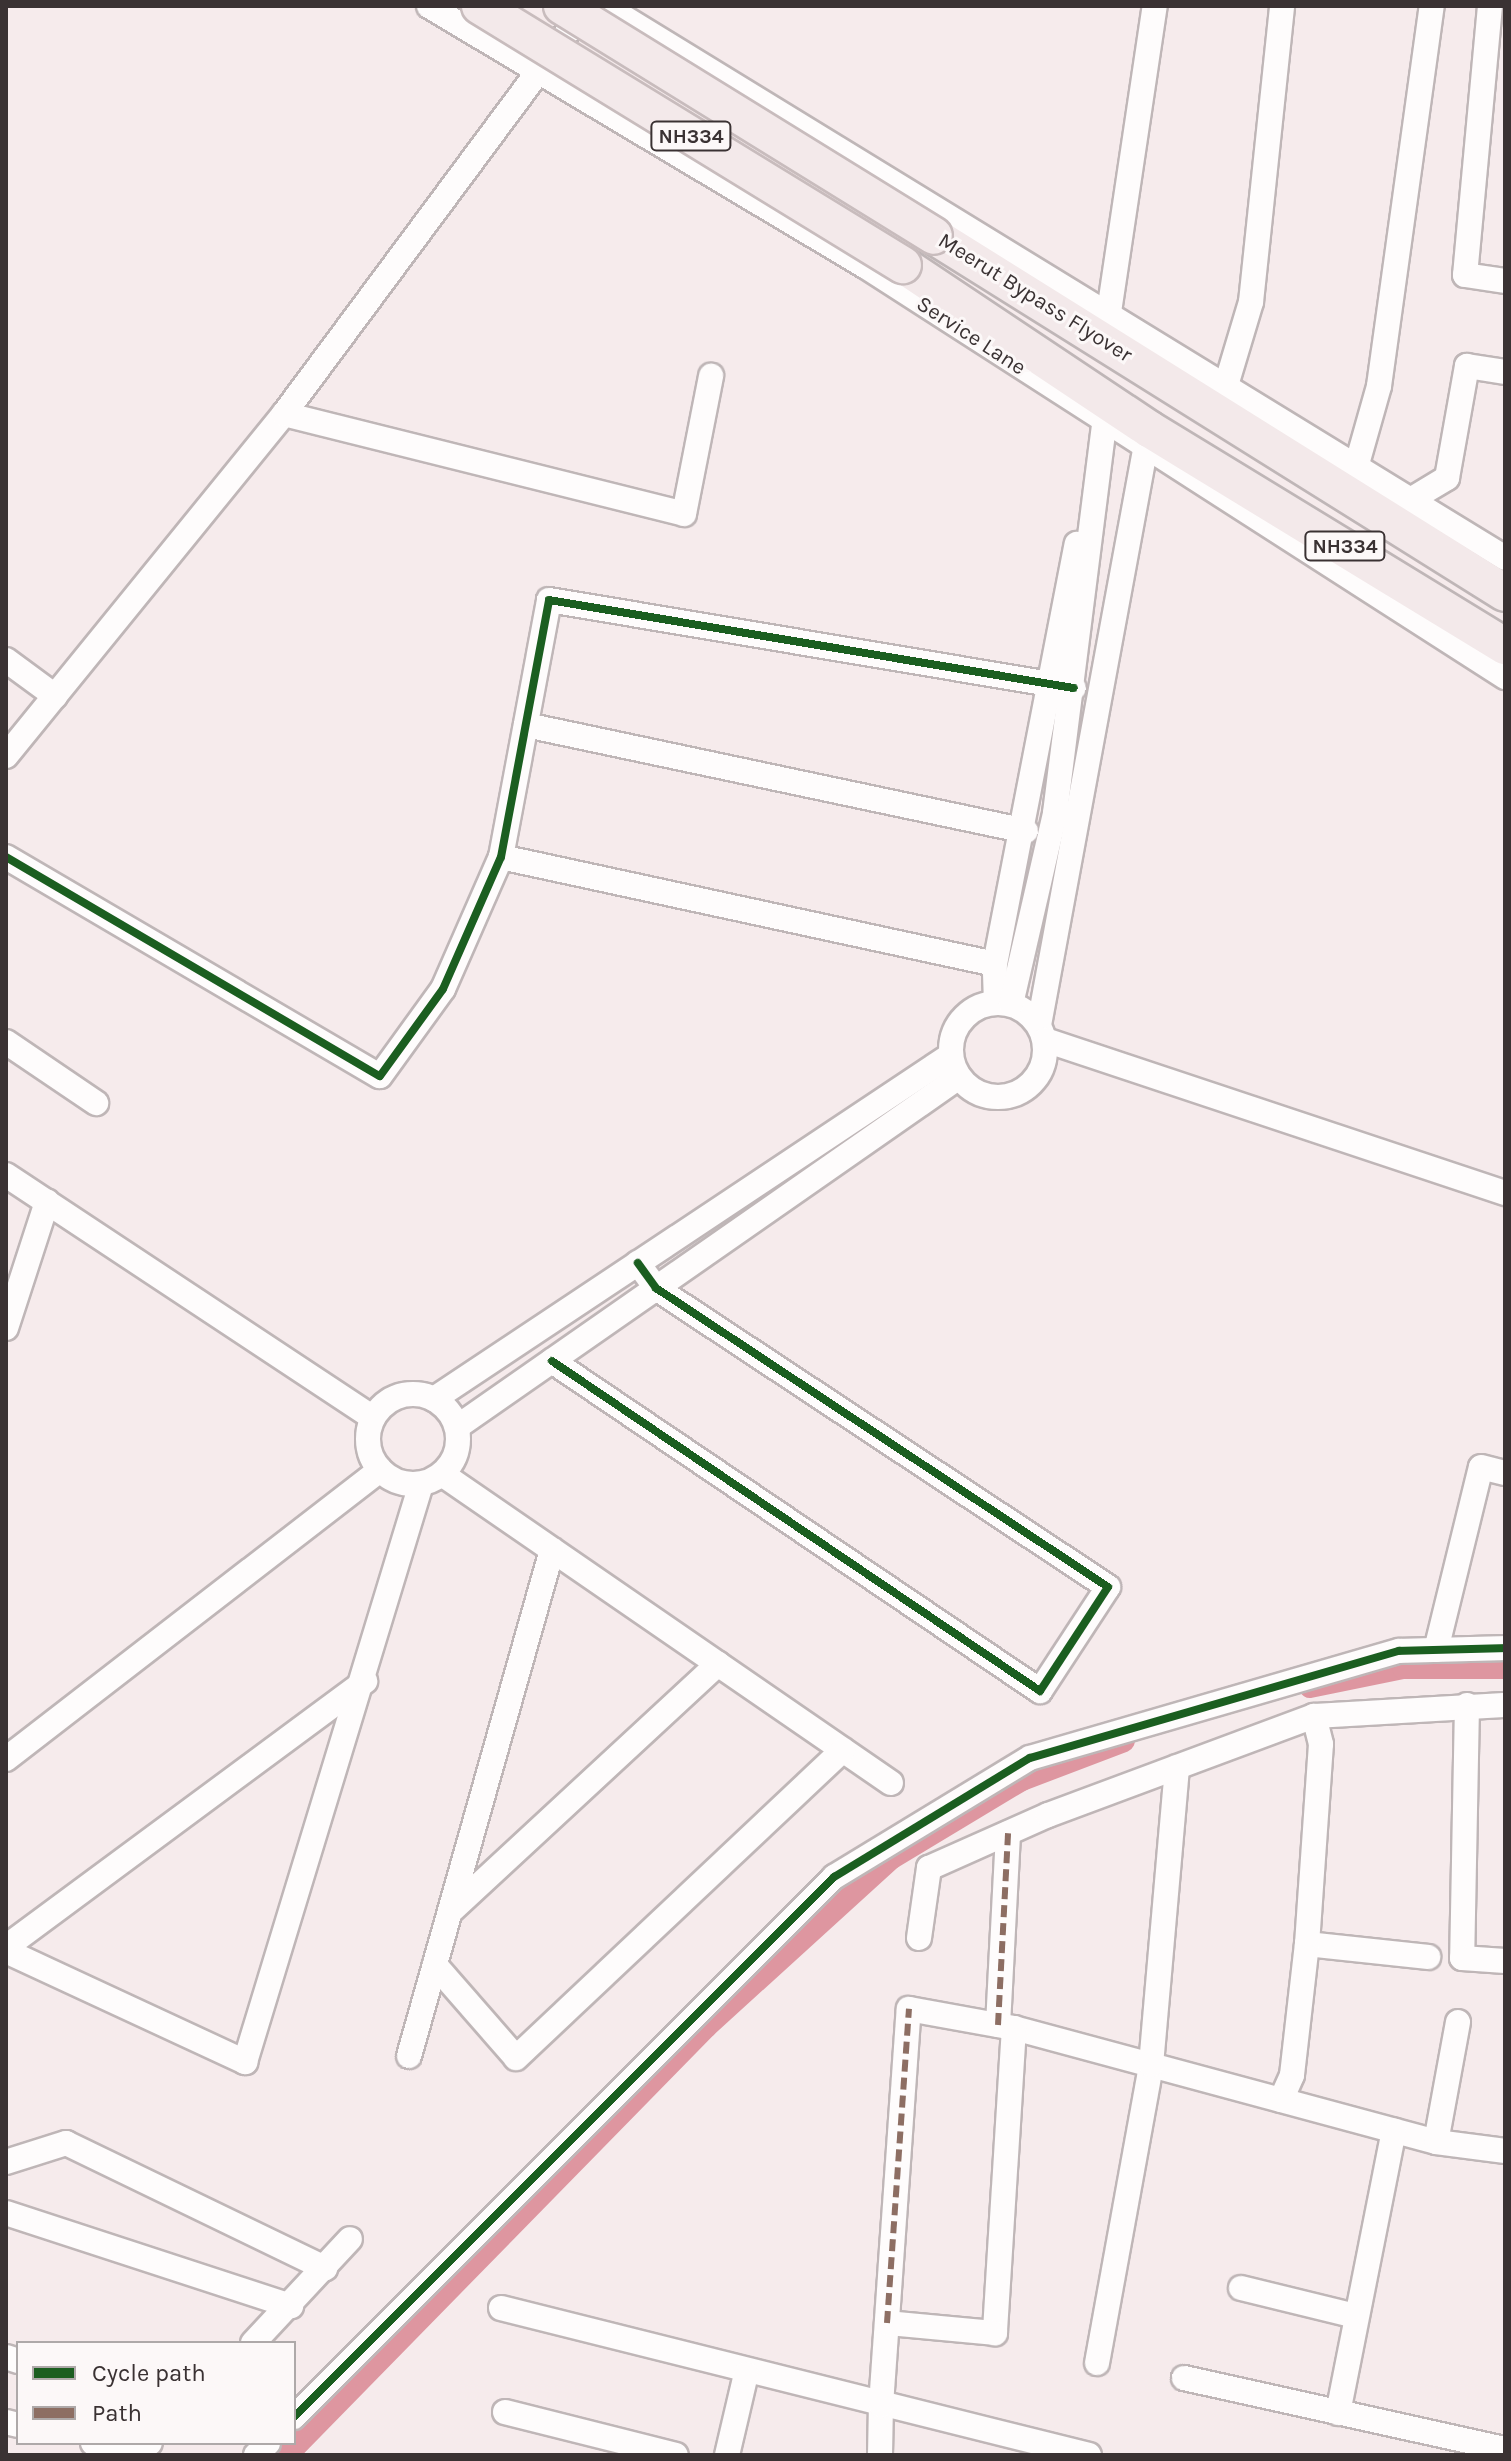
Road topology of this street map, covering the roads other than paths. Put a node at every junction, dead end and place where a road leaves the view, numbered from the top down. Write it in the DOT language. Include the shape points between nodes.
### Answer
graph roads {
  1 [pos="429,6"];
  2 [pos="480,6"];
  3 [pos="562,6"];
  4 [pos="587,6"];
  5 [pos="605,6"];
  6 [pos="1155,6"];
  7 [pos="1282,6"];
  8 [pos="1432,6"];
  9 [pos="1490,6"];
  10 [pos="539,71"];
  11 [pos="1505,281"];
  12 [pos="1109,312"];
  13 [pos="1162,360"];
  14 [pos="1505,372"];
  15 [pos="711,376"];
  16 [pos="1227,382"];
  17 [pos="1106,412"];
  18 [pos="284,414"];
  19 [pos="1146,438"];
  20 [pos="1357,464"];
  21 [pos="1412,499"];
  22 [pos="1503,554"];
  23 [pos="1505,593"];
  24 [pos="1505,646"];
  25 [pos="6,660"];
  26 [pos="1505,677"];
  27 [pos="1063,686"];
  28 [pos="55,696"];
  29 [pos="526,725"];
  30 [pos="1067,730"];
  31 [pos="1095,735"];
  32 [pos="6,756"];
  33 [pos="1067,815"];
  34 [pos="1026,831"];
  35 [pos="6,857"];
  36 [pos="501,857"];
  37 [pos="995,964"];
  38 [pos="1003,1003"];
  39 [pos="1042,1032"];
  40 [pos="6,1042"];
  41 [pos="955,1066"];
  42 [pos="96,1103"];
  43 [pos="808,1150"];
  44 [pos="823,1172"];
  45 [pos="6,1175"];
  46 [pos="1505,1193"];
  47 [pos="47,1202"];
  48 [pos="715,1212"];
  49 [pos="730,1237"];
  50 [pos="638,1263"];
  51 [pos="656,1288"];
  52 [pos="6,1328"];
  53 [pos="552,1361"];
  54 [pos="483,1366"];
  55 [pos="504,1394"];
  56 [pos="434,1399"];
  57 [pos="373,1418"];
  58 [pos="457,1427"];
  59 [pos="380,1470"];
  60 [pos="1505,1473"];
  61 [pos="431,1479"];
  62 [pos="552,1550"];
  63 [pos="1505,1648"];
  64 [pos="1436,1650"];
  65 [pos="718,1664"];
  66 [pos="365,1681"];
  67 [pos="1467,1705"];
  68 [pos="1505,1705"];
  69 [pos="1314,1716"];
  70 [pos="843,1750"];
  71 [pos="7,1758"];
  72 [pos="1177,1767"];
  73 [pos="891,1783"];
  74 [pos="1008,1833"];
  75 [pos="449,1913"];
  76 [pos="919,1938"];
  77 [pos="1307,1944"];
  78 [pos="6,1949"];
  79 [pos="1428,1957"];
  80 [pos="1505,1961"];
  81 [pos="435,1965"];
  82 [pos="1458,2022"];
  83 [pos="1006,2027"];
  84 [pos="409,2056"];
  85 [pos="1151,2065"];
  86 [pos="1281,2100"];
  87 [pos="1394,2130"];
  88 [pos="1436,2142"];
  89 [pos="1505,2151"];
  90 [pos="6,2162"];
  91 [pos="6,2213"];
  92 [pos="350,2239"];
  93 [pos="325,2268"];
  94 [pos="1241,2288"];
  95 [pos="291,2306"];
  96 [pos="501,2308"];
  97 [pos="1356,2316"];
  98 [pos="887,2323"];
  99 [pos="255,2341"];
  100 [pos="1097,2363"];
  101 [pos="746,2374"];
  102 [pos="1184,2378"];
  103 [pos="881,2405"];
  104 [pos="505,2412"];
  105 [pos="1338,2413"];
  106 [pos="296,2415"];
  107 [pos="102,2445"];
  108 [pos="147,2445"];
  109 [pos="1505,2449"];
  110 [pos="676,2455"];
  111 [pos="727,2455"];
  112 [pos="880,2455"];
  113 [pos="1089,2455"];
  1 -- 10 [label="street, Service Lane"];
  2 -- 17 [label="highway, Meerut Bypass Flyover / NH334, bridge" via="903,265"];
  3 -- 13 [label="highway, Meerut Bypass Flyover / NH334, bridge" via="934,236"];
  4 -- 10 [label="street"];
  5 -- 12 [label="street"];
  6 -- 12 [label="street"];
  7 -- 16 [label="street" via="1251,302"];
  8 -- 20 [label="street" via="1379,386"];
  9 -- 11 [label="street" via="1465,275"];
  10 -- 17 [label="street, Service Lane"];
  10 -- 18 [label="street"];
  12 -- 13 [label="street"];
  13 -- 16 [label="street"];
  13 -- 23 [label="highway, Meerut Bypass Flyover / NH334"];
  14 -- 21 [label="street" via="1467,366 1447,478"];
  15 -- 18 [label="street" via="684,514"];
  16 -- 20 [label="street"];
  17 -- 19 [label="highway, NH334"];
  17 -- 27 [label="street" via="1099,496"];
  18 -- 28 [label="street"];
  19 -- 24 [label="highway, NH334"];
  19 -- 26 [label="street"];
  19 -- 31 [label="street"];
  20 -- 21 [label="street"];
  21 -- 22 [label="street"];
  25 -- 28 [label="street"];
  27 -- 29 [label="street" via="549,600"];
  27 -- 30 [label="street"];
  27 -- 34 [label="street"];
  28 -- 32 [label="street"];
  29 -- 34 [label="street"];
  29 -- 36 [label="street"];
  30 -- 31 [label="street"];
  30 -- 33 [label="street"];
  31 -- 33 [label="street"];
  33 -- 38 [label="street"];
  33 -- 39 [label="street"];
  34 -- 37 [label="street"];
  35 -- 36 [label="street" via="380,1076 443,989"];
  36 -- 37 [label="street"];
  37 -- 38 [label="street"];
  38 -- 39 [label="street"];
  38 -- 41 [label="street" via="967,1013"];
  39 -- 41 [label="street" via="1040,1072 1017,1093 988,1096"];
  39 -- 46 [label="street"];
  40 -- 42 [label="street"];
  41 -- 43 [label="street"];
  41 -- 44 [label="street"];
  43 -- 44 [label="street"];
  43 -- 48 [label="street"];
  44 -- 49 [label="street"];
  45 -- 47 [label="street"];
  47 -- 52 [label="street"];
  47 -- 57 [label="street"];
  48 -- 49 [label="street"];
  48 -- 50 [label="street"];
  49 -- 51 [label="street"];
  50 -- 51 [label="street"];
  50 -- 54 [label="street"];
  51 -- 53 [label="street"];
  51 -- 53 [label="street" via="1108,1587 1040,1691"];
  53 -- 55 [label="street"];
  54 -- 55 [label="street"];
  54 -- 56 [label="street"];
  55 -- 58 [label="street"];
  56 -- 57 [label="street" via="393,1398"];
  56 -- 58 [label="street"];
  57 -- 59 [label="street" via="368,1445"];
  58 -- 61 [label="street" via="455,1457"];
  59 -- 61 [label="street"];
  59 -- 71 [label="street"];
  60 -- 64 [label="street" via="1481,1467"];
  61 -- 62 [label="street"];
  61 -- 66 [label="street"];
  62 -- 65 [label="street"];
  62 -- 75 [label="street"];
  63 -- 64 [label="street"];
  64 -- 106 [label="street" via="1399,1651 1030,1758 834,1877"];
  65 -- 70 [label="street"];
  65 -- 75 [label="street"];
  66 -- 78 [label="street"];
  66 -- 78 [label="street" via="245,2062"];
  67 -- 68 [label="street"];
  67 -- 69 [label="street"];
  67 -- 80 [label="street" via="1462,1958"];
  69 -- 72 [label="street"];
  69 -- 77 [label="street" via="1321,1744"];
  70 -- 73 [label="street"];
  70 -- 81 [label="street" via="516,2058"];
  72 -- 74 [label="street"];
  72 -- 85 [label="street"];
  74 -- 76 [label="street" via="929,1868"];
  74 -- 83 [label="street"];
  75 -- 81 [label="street"];
  77 -- 79 [label="street"];
  77 -- 86 [label="street" via="1292,2075"];
  81 -- 84 [label="street"];
  82 -- 88 [label="street"];
  83 -- 85 [label="street"];
  83 -- 98 [label="street" via="909,2009"];
  83 -- 98 [label="street" via="995,2333"];
  85 -- 86 [label="street"];
  85 -- 100 [label="street"];
  86 -- 87 [label="street"];
  87 -- 88 [label="street"];
  87 -- 97 [label="street"];
  88 -- 89 [label="street"];
  90 -- 93 [label="street" via="66,2143"];
  91 -- 95 [label="street"];
  92 -- 93 [label="street"];
  93 -- 95 [label="street"];
  94 -- 97 [label="street"];
  95 -- 99 [label="street"];
  96 -- 101 [label="street"];
  97 -- 105 [label="street"];
  98 -- 103 [label="street"];
  101 -- 103 [label="street"];
  101 -- 111 [label="street"];
  102 -- 105 [label="street"];
  103 -- 112 [label="street"];
  103 -- 113 [label="street"];
  104 -- 110 [label="street"];
  105 -- 109 [label="street"];
  107 -- 108 [label="street" via="136,2453"];
}
